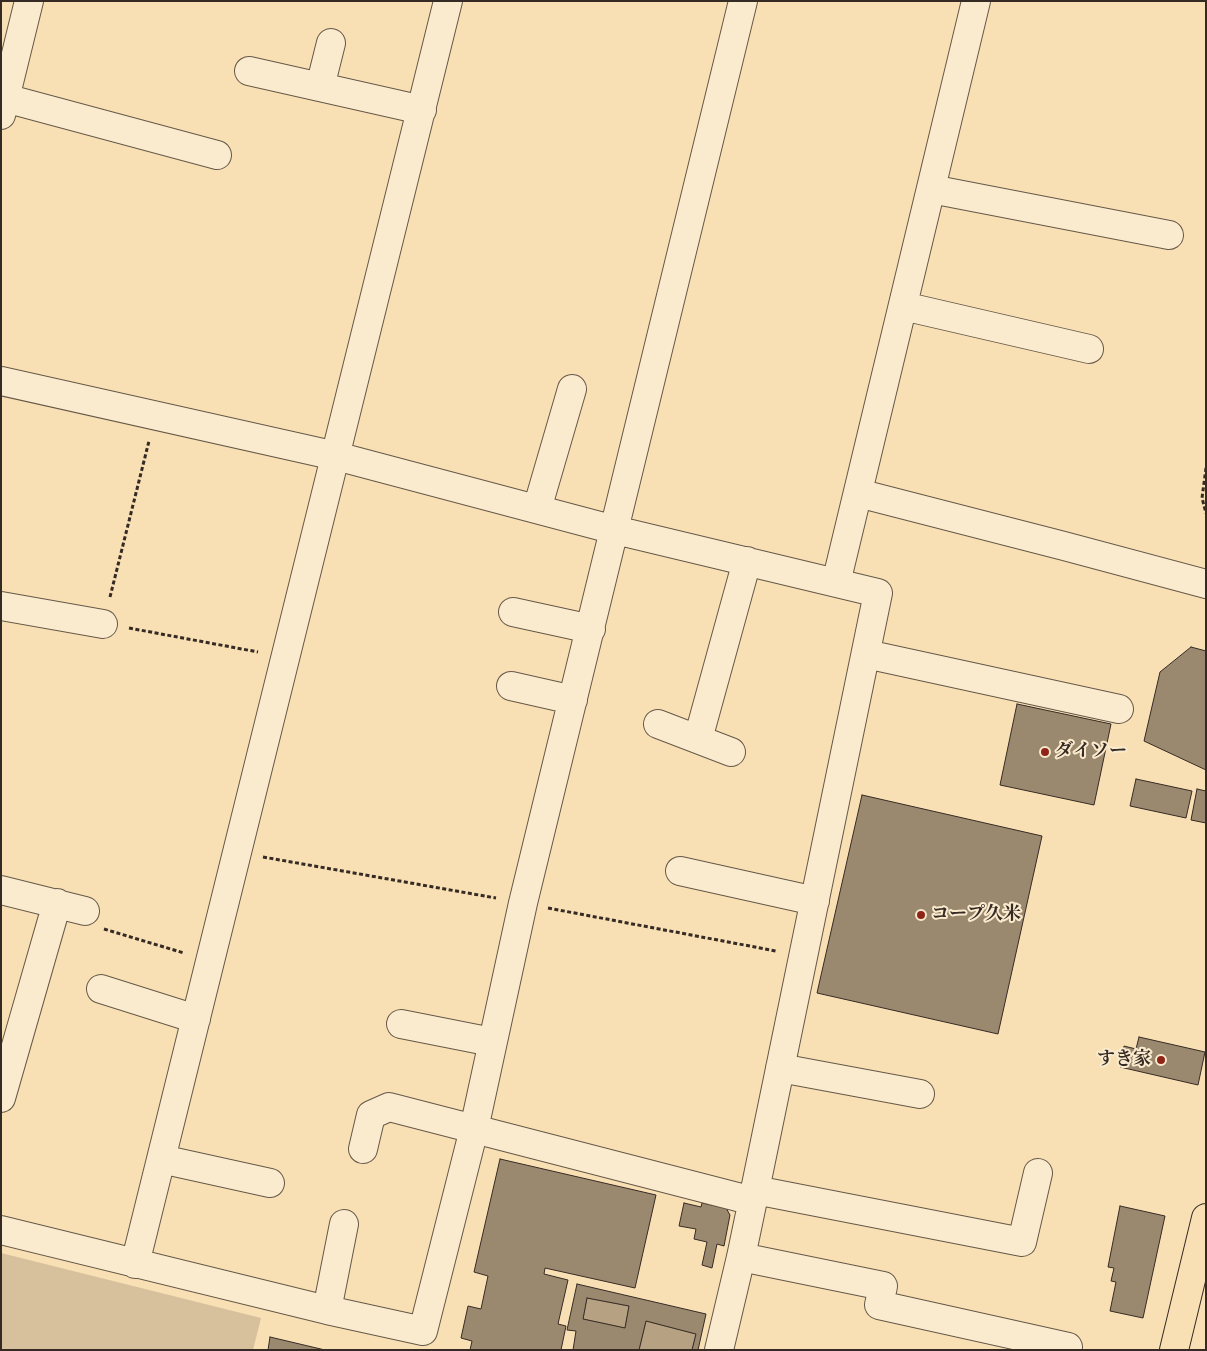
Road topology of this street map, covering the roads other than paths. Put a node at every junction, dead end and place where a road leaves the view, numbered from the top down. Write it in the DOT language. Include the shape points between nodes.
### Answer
graph roads {
  1 [pos="448,1"];
  2 [pos="743,1"];
  3 [pos="976,1"];
  4 [pos="18,16"];
  5 [pos="331,43"];
  6 [pos="248,71"];
  7 [pos="320,87"];
  8 [pos="3,106"];
  9 [pos="422,110"];
  10 [pos="217,155"];
  11 [pos="931,189"];
  12 [pos="1169,235"];
  13 [pos="903,306"];
  14 [pos="1089,349"];
  15 [pos="1,382"];
  16 [pos="572,389"];
  17 [pos="336,456"];
  18 [pos="858,493"];
  19 [pos="537,509"];
  20 [pos="615,530"];
  21 [pos="748,561"];
  22 [pos="836,583"];
  23 [pos="1206,584"];
  24 [pos="1,606"];
  25 [pos="513,612"];
  26 [pos="103,624"];
  27 [pos="591,630"];
  28 [pos="866,654"];
  29 [pos="512,686"];
  30 [pos="574,700"];
  31 [pos="1119,709"];
  32 [pos="658,724"];
  33 [pos="698,739"];
  34 [pos="731,752"];
  35 [pos="680,871"];
  36 [pos="1,890"];
  37 [pos="815,901"];
  38 [pos="57,903"];
  39 [pos="85,911"];
  40 [pos="101,989"];
  41 [pos="196,1019"];
  42 [pos="401,1024"];
  43 [pos="492,1042"];
  44 [pos="780,1068"];
  45 [pos="920,1094"];
  46 [pos="1,1098"];
  47 [pos="474,1129"];
  48 [pos="364,1149"];
  49 [pos="161,1159"];
  50 [pos="1038,1173"];
  51 [pos="270,1183"];
  52 [pos="754,1195"];
  53 [pos="1206,1218"];
  54 [pos="344,1224"];
  55 [pos="1,1230"];
  56 [pos="741,1257"];
  57 [pos="135,1264"];
  58 [pos="327,1310"];
  59 [pos="1068,1347"];
  60 [pos="719,1350"];
  61 [pos="1174,1350"];
  1 -- 9 [label="street"];
  2 -- 20 [label="street"];
  3 -- 11 [label="street"];
  4 -- 8 [label="street"];
  5 -- 7 [label="street"];
  6 -- 7 [label="street"];
  7 -- 9 [label="street"];
  8 -- 10 [label="street"];
  9 -- 17 [label="street"];
  11 -- 12 [label="street"];
  11 -- 13 [label="street"];
  13 -- 14 [label="street"];
  13 -- 18 [label="street"];
  15 -- 17 [label="street"];
  16 -- 19 [label="street"];
  17 -- 19 [label="street"];
  17 -- 41 [label="street"];
  18 -- 22 [label="street"];
  18 -- 23 [label="street"];
  19 -- 20 [label="street"];
  20 -- 21 [label="street"];
  20 -- 27 [label="street"];
  21 -- 22 [label="street"];
  21 -- 33 [label="street"];
  22 -- 28 [label="street" via="878,593"];
  24 -- 26 [label="street"];
  25 -- 27 [label="street"];
  27 -- 30 [label="street"];
  28 -- 31 [label="street"];
  28 -- 37 [label="street"];
  29 -- 30 [label="street"];
  30 -- 43 [label="street"];
  32 -- 33 [label="street"];
  33 -- 34 [label="street"];
  35 -- 37 [label="street"];
  36 -- 38 [label="street"];
  37 -- 44 [label="street"];
  38 -- 39 [label="street"];
  38 -- 46 [label="street"];
  40 -- 41 [label="street"];
  41 -- 49 [label="street"];
  42 -- 43 [label="street"];
  43 -- 47 [label="street"];
  44 -- 45 [label="street"];
  44 -- 52 [label="street"];
  47 -- 48 [label="street" via="389,1107 371,1115"];
  47 -- 52 [label="street"];
  47 -- 58 [label="street" via="423,1331"];
  49 -- 51 [label="street"];
  49 -- 57 [label="street"];
  50 -- 52 [label="street" via="1022,1242"];
  52 -- 56 [label="street"];
  53 -- 61 [label="highway"];
  54 -- 58 [label="street"];
  55 -- 57 [label="street"];
  56 -- 59 [label="street" via="883,1286 879,1305"];
  56 -- 60 [label="street"];
  57 -- 58 [label="street"];
}
